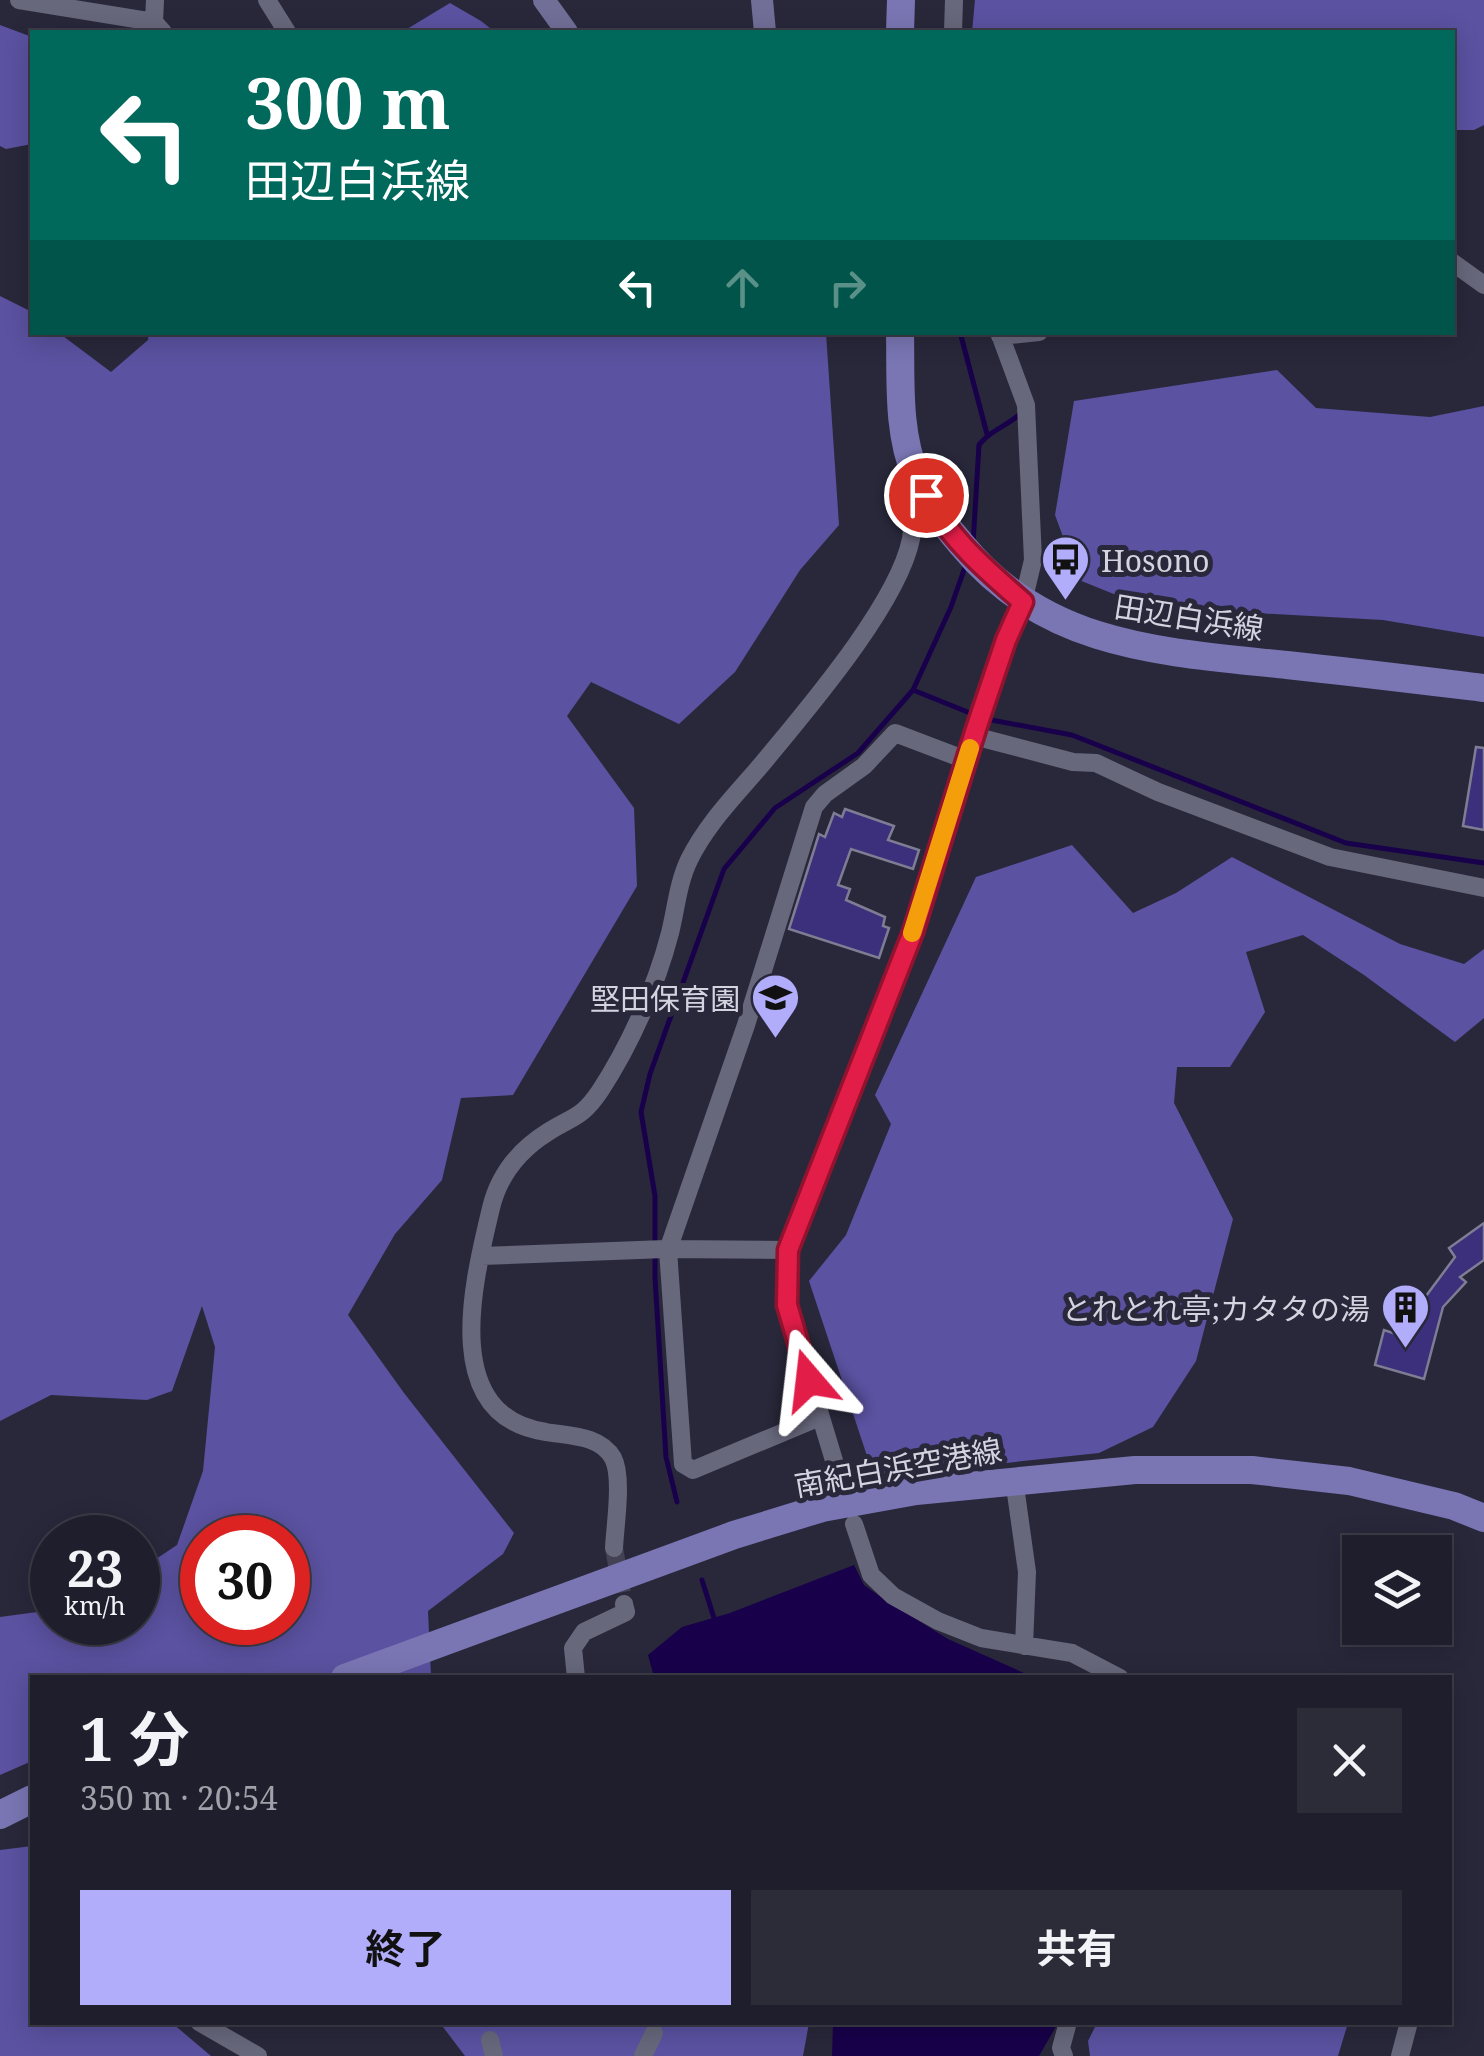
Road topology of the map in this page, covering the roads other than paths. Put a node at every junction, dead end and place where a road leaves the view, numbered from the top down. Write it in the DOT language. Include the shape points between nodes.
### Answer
graph roads {
  1 [pos="19,0"];
  2 [pos="155,0"];
  3 [pos="267,0"];
  4 [pos="544,0"];
  5 [pos="762,0"];
  6 [pos="901,0"];
  7 [pos="954,0"];
  8 [pos="158,27"];
  9 [pos="286,30"];
  10 [pos="565,30"];
  11 [pos="765,30"];
  12 [pos="900,30"];
  13 [pos="953,30"];
  14 [pos="1455,264"];
  15 [pos="1484,285"];
  16 [pos="900,335"];
  17 [pos="1000,335"];
  18 [pos="915,474"];
  19 [pos="1023,602"];
  20 [pos="1484,688"];
  21 [pos="976,732"];
  22 [pos="966,760"];
  23 [pos="1484,888"];
  24 [pos="666,1250"];
  25 [pos="788,1250"];
  26 [pos="481,1256"];
  27 [pos="820,1416"];
  28 [pos="1014,1480"];
  29 [pos="842,1487"];
  30 [pos="1484,1518"];
  31 [pos="854,1524"];
  32 [pos="614,1548"];
  33 [pos="624,1604"];
  34 [pos="1024,1646"];
  35 [pos="353,1675"];
  36 [pos="576,1675"];
  37 [pos="1114,1675"];
  38 [pos="30,1800"];
  39 [pos="0,1815"];
  40 [pos="204,2025"];
  41 [pos="1067,2025"];
  42 [pos="1408,2025"];
  43 [pos="654,2033"];
  44 [pos="258,2056"];
  45 [pos="643,2056"];
  46 [pos="1064,2056"];
  47 [pos="1400,2056"];
  1 -- 8 [label="street"];
  2 -- 8 [label="street"];
  3 -- 9 [label="street"];
  4 -- 10 [label="street"];
  5 -- 11 [label="street"];
  6 -- 12 [label="main road"];
  7 -- 13 [label="street"];
  14 -- 15 [label="street"];
  16 -- 18 [label="main road, 田辺白浜線" via="903,420"];
  17 -- 19 [label="street" via="1029,428 1033,560"];
  18 -- 19 [label="main road, 田辺白浜線" via="938,516 976,562"];
  18 -- 26 [label="street" via="910,540 890,595 701,840 618,1061 578,1118 534,1142 502,1176"];
  19 -- 20 [label="main road, 田辺白浜線" via="1107,640 1166,652"];
  19 -- 21 [label="street"];
  21 -- 22 [label="street"];
  21 -- 23 [label="street" via="1072,762 1096,763 1330,857"];
  22 -- 24 [label="street" via="896,732 814,807"];
  22 -- 25 [label="street" via="913,932"];
  24 -- 25 [label="street"];
  24 -- 26 [label="street"];
  24 -- 27 [label="street" via="683,1464 693,1470"];
  25 -- 27 [label="street" via="787,1305"];
  26 -- 32 [label="street" via="474,1293 475,1377 512,1422 584,1438 610,1454 618,1468"];
  27 -- 29 [label="street"];
  28 -- 30 [label="main road, 南紀白浜空港線" via="1252,1470 1349,1481"];
  28 -- 34 [label="street" via="1027,1572"];
  28 -- 35 [label="main road, 南紀白浜空港線" via="805,1513"];
  31 -- 34 [label="street" via="871,1576 893,1596 982,1638"];
  33 -- 36 [label="street" via="626,1612 584,1632 573,1648"];
  34 -- 37 [label="street" via="1072,1654"];
  38 -- 39 [label="main road"];
  40 -- 44 [label="street"];
  41 -- 46 [label="street"];
  42 -- 47 [label="street"];
  43 -- 45 [label="street"];
}
